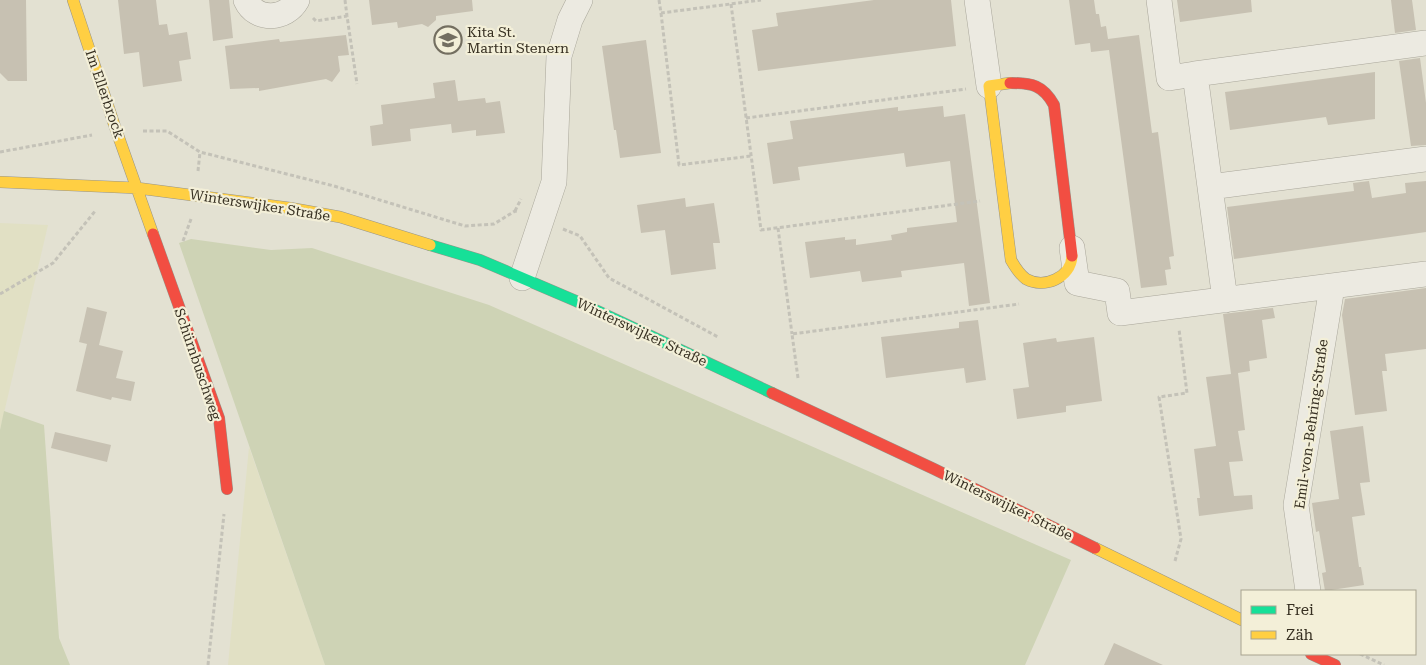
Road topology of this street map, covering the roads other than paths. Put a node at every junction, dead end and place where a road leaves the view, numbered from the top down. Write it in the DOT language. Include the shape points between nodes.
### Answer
graph roads {
  1 [pos="73,0"];
  2 [pos="246,0"];
  3 [pos="580,0"];
  4 [pos="978,0"];
  5 [pos="1159,0"];
  6 [pos="297,1"];
  7 [pos="1426,43"];
  8 [pos="1195,74"];
  9 [pos="989,86"];
  10 [pos="1426,159"];
  11 [pos="0,182"];
  12 [pos="1210,187"];
  13 [pos="137,188"];
  14 [pos="1072,248"];
  15 [pos="1426,274"];
  16 [pos="522,278"];
  17 [pos="1332,287"];
  18 [pos="1225,300"];
  19 [pos="226,489"];
  20 [pos="1308,590"];
  21 [pos="1241,620"];
  22 [pos="1313,655"];
  23 [pos="1335,665"];
  1 -- 13 [label="main road, Im Ellerbrock"];
  2 -- 6 [label="street" via="249,7 259,14 270,16 281,14"];
  3 -- 16 [label="street" via="559,56 554,182"];
  4 -- 9 [label="street"];
  5 -- 8 [label="street" via="1169,78"];
  7 -- 8 [label="street"];
  8 -- 12 [label="street"];
  9 -- 14 [label="main road" via="1022,83 1038,86 1048,93 1054,105"];
  9 -- 14 [label="main road" via="1011,260 1019,273 1031,281 1047,283 1064,276 1071,264"];
  10 -- 12 [label="street"];
  11 -- 13 [label="main road, Winterswijker Straße"];
  12 -- 18 [label="street"];
  13 -- 16 [label="main road, Winterswijker Straße" via="340,217 480,260"];
  13 -- 19 [label="main road, Schürnbuschweg" via="218,418"];
  14 -- 18 [label="street" via="1077,283 1117,291 1120,313"];
  15 -- 17 [label="street"];
  16 -- 21 [label="main road, Winterswijker Straße" via="934,469"];
  17 -- 18 [label="street"];
  17 -- 20 [label="street, Emil-von-Behring-Straße" via="1296,505"];
  22 -- 23 [label="main road"];
}
